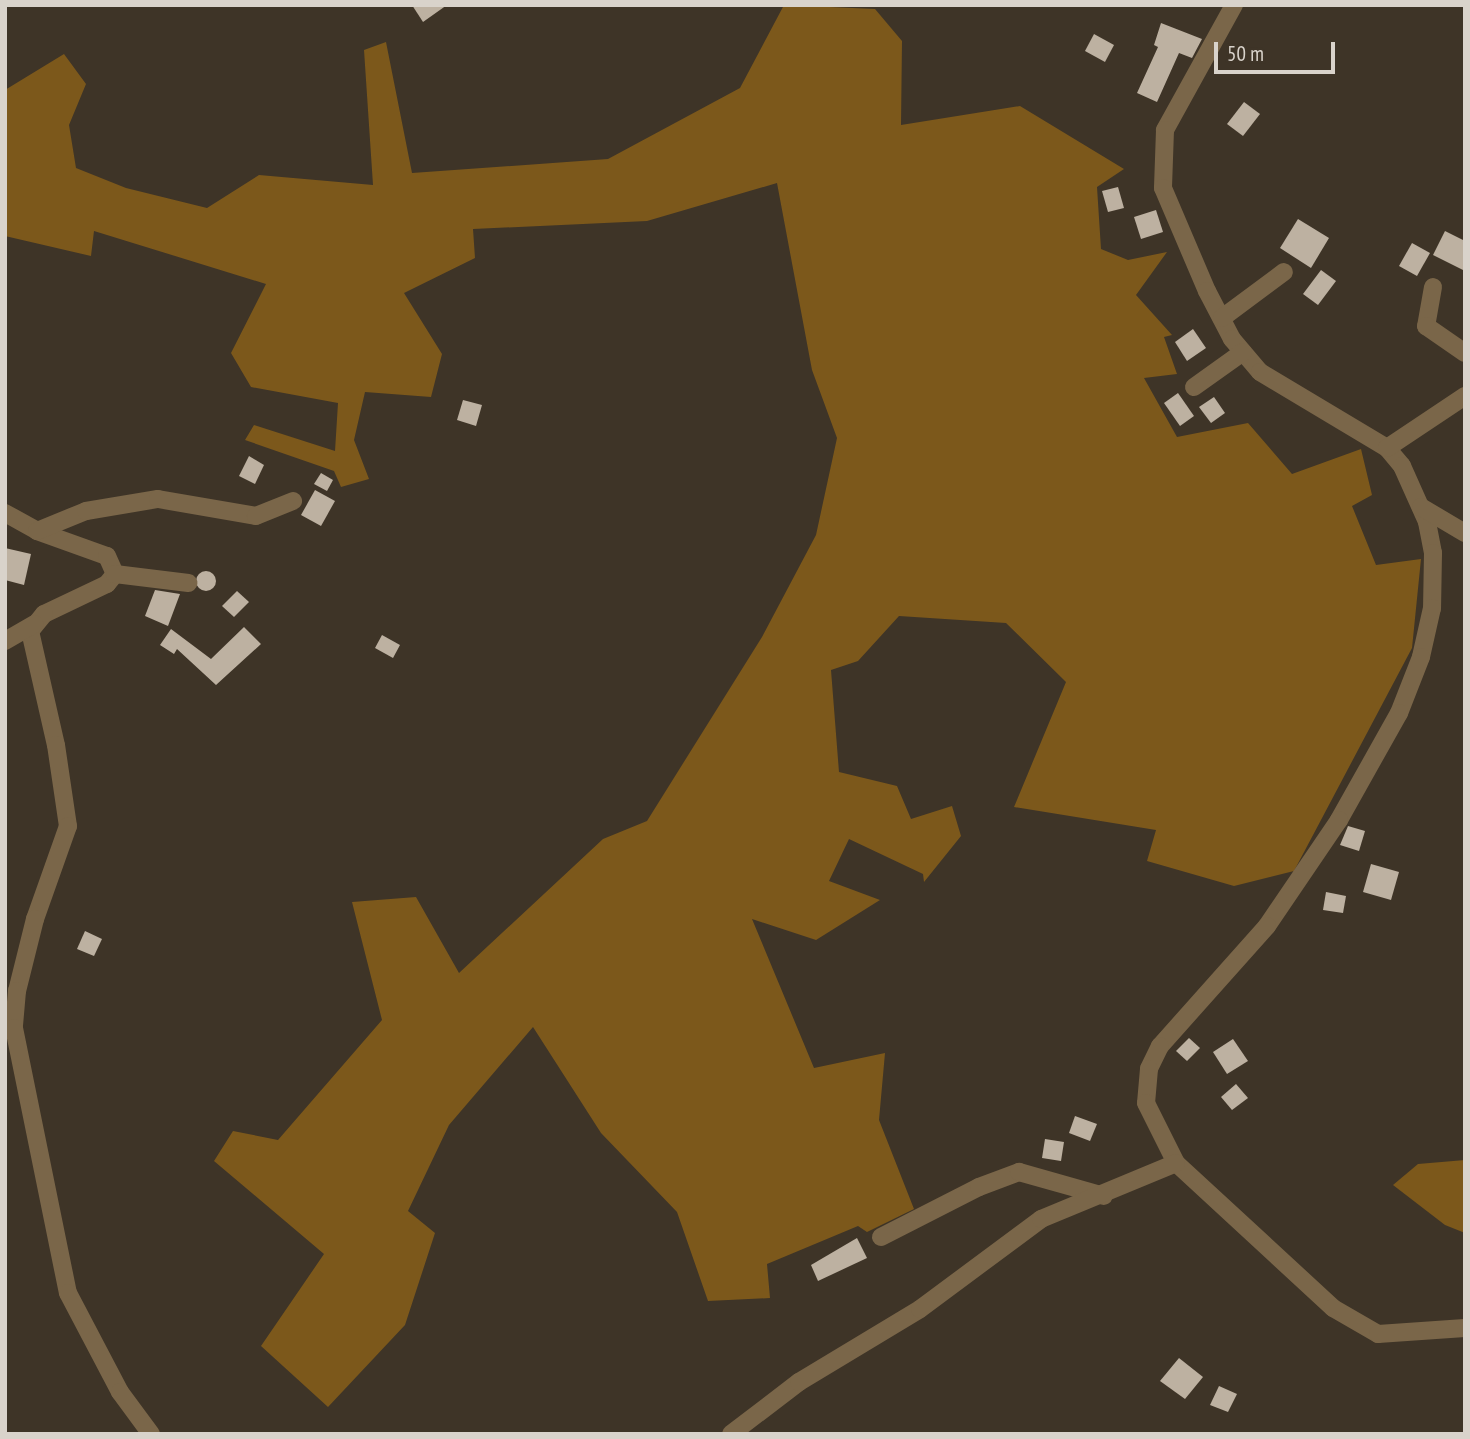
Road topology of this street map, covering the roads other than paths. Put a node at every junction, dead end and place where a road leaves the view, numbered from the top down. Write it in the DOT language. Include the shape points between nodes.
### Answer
graph roads {
  1 [pos="1234,5"];
  2 [pos="1284,272"];
  3 [pos="1433,287"];
  4 [pos="1222,318"];
  5 [pos="1243,352"];
  6 [pos="1465,354"];
  7 [pos="1194,387"];
  8 [pos="1465,396"];
  9 [pos="1410,435"];
  10 [pos="1387,448"];
  11 [pos="1402,466"];
  12 [pos="293,501"];
  13 [pos="1421,507"];
  14 [pos="5,513"];
  15 [pos="37,531"];
  16 [pos="1465,533"];
  17 [pos="115,574"];
  18 [pos="188,583"];
  19 [pos="35,624"];
  20 [pos="5,641"];
  21 [pos="1176,1163"];
  22 [pos="1104,1196"];
  23 [pos="881,1237"];
  24 [pos="1465,1328"];
  25 [pos="151,1434"];
  26 [pos="731,1434"];
  1 -- 4 [label="street" via="1165,130 1161,155 1163,188"];
  2 -- 4 [label="street"];
  3 -- 6 [label="street" via="1426,326"];
  4 -- 5 [label="street"];
  5 -- 7 [label="street"];
  5 -- 10 [label="street" via="1260,372"];
  8 -- 9 [label="street"];
  9 -- 10 [label="street"];
  9 -- 11 [label="street"];
  10 -- 11 [label="street"];
  11 -- 13 [label="street"];
  12 -- 15 [label="street" via="256,516 158,499 86,511"];
  13 -- 16 [label="street"];
  13 -- 21 [label="street" via="1433,553 1432,608 1421,657 1399,713 1293,893 1160,1046 1149,1069 1144,1088 1150,1118"];
  14 -- 15 [label="street"];
  15 -- 17 [label="street" via="107,556"];
  17 -- 18 [label="street"];
  17 -- 19 [label="street" via="107,584 44,614"];
  19 -- 20 [label="street"];
  19 -- 25 [label="street" via="30,631 32,649 56,745 68,826 35,919 17,991 14,1028 68,1293 120,1392"];
  21 -- 22 [label="street"];
  21 -- 24 [label="street" via="1332,1308 1362,1328 1399,1336"];
  22 -- 23 [label="street" via="1019,1172"];
  22 -- 26 [label="street" via="1041,1219 920,1309 799,1382"];
}
